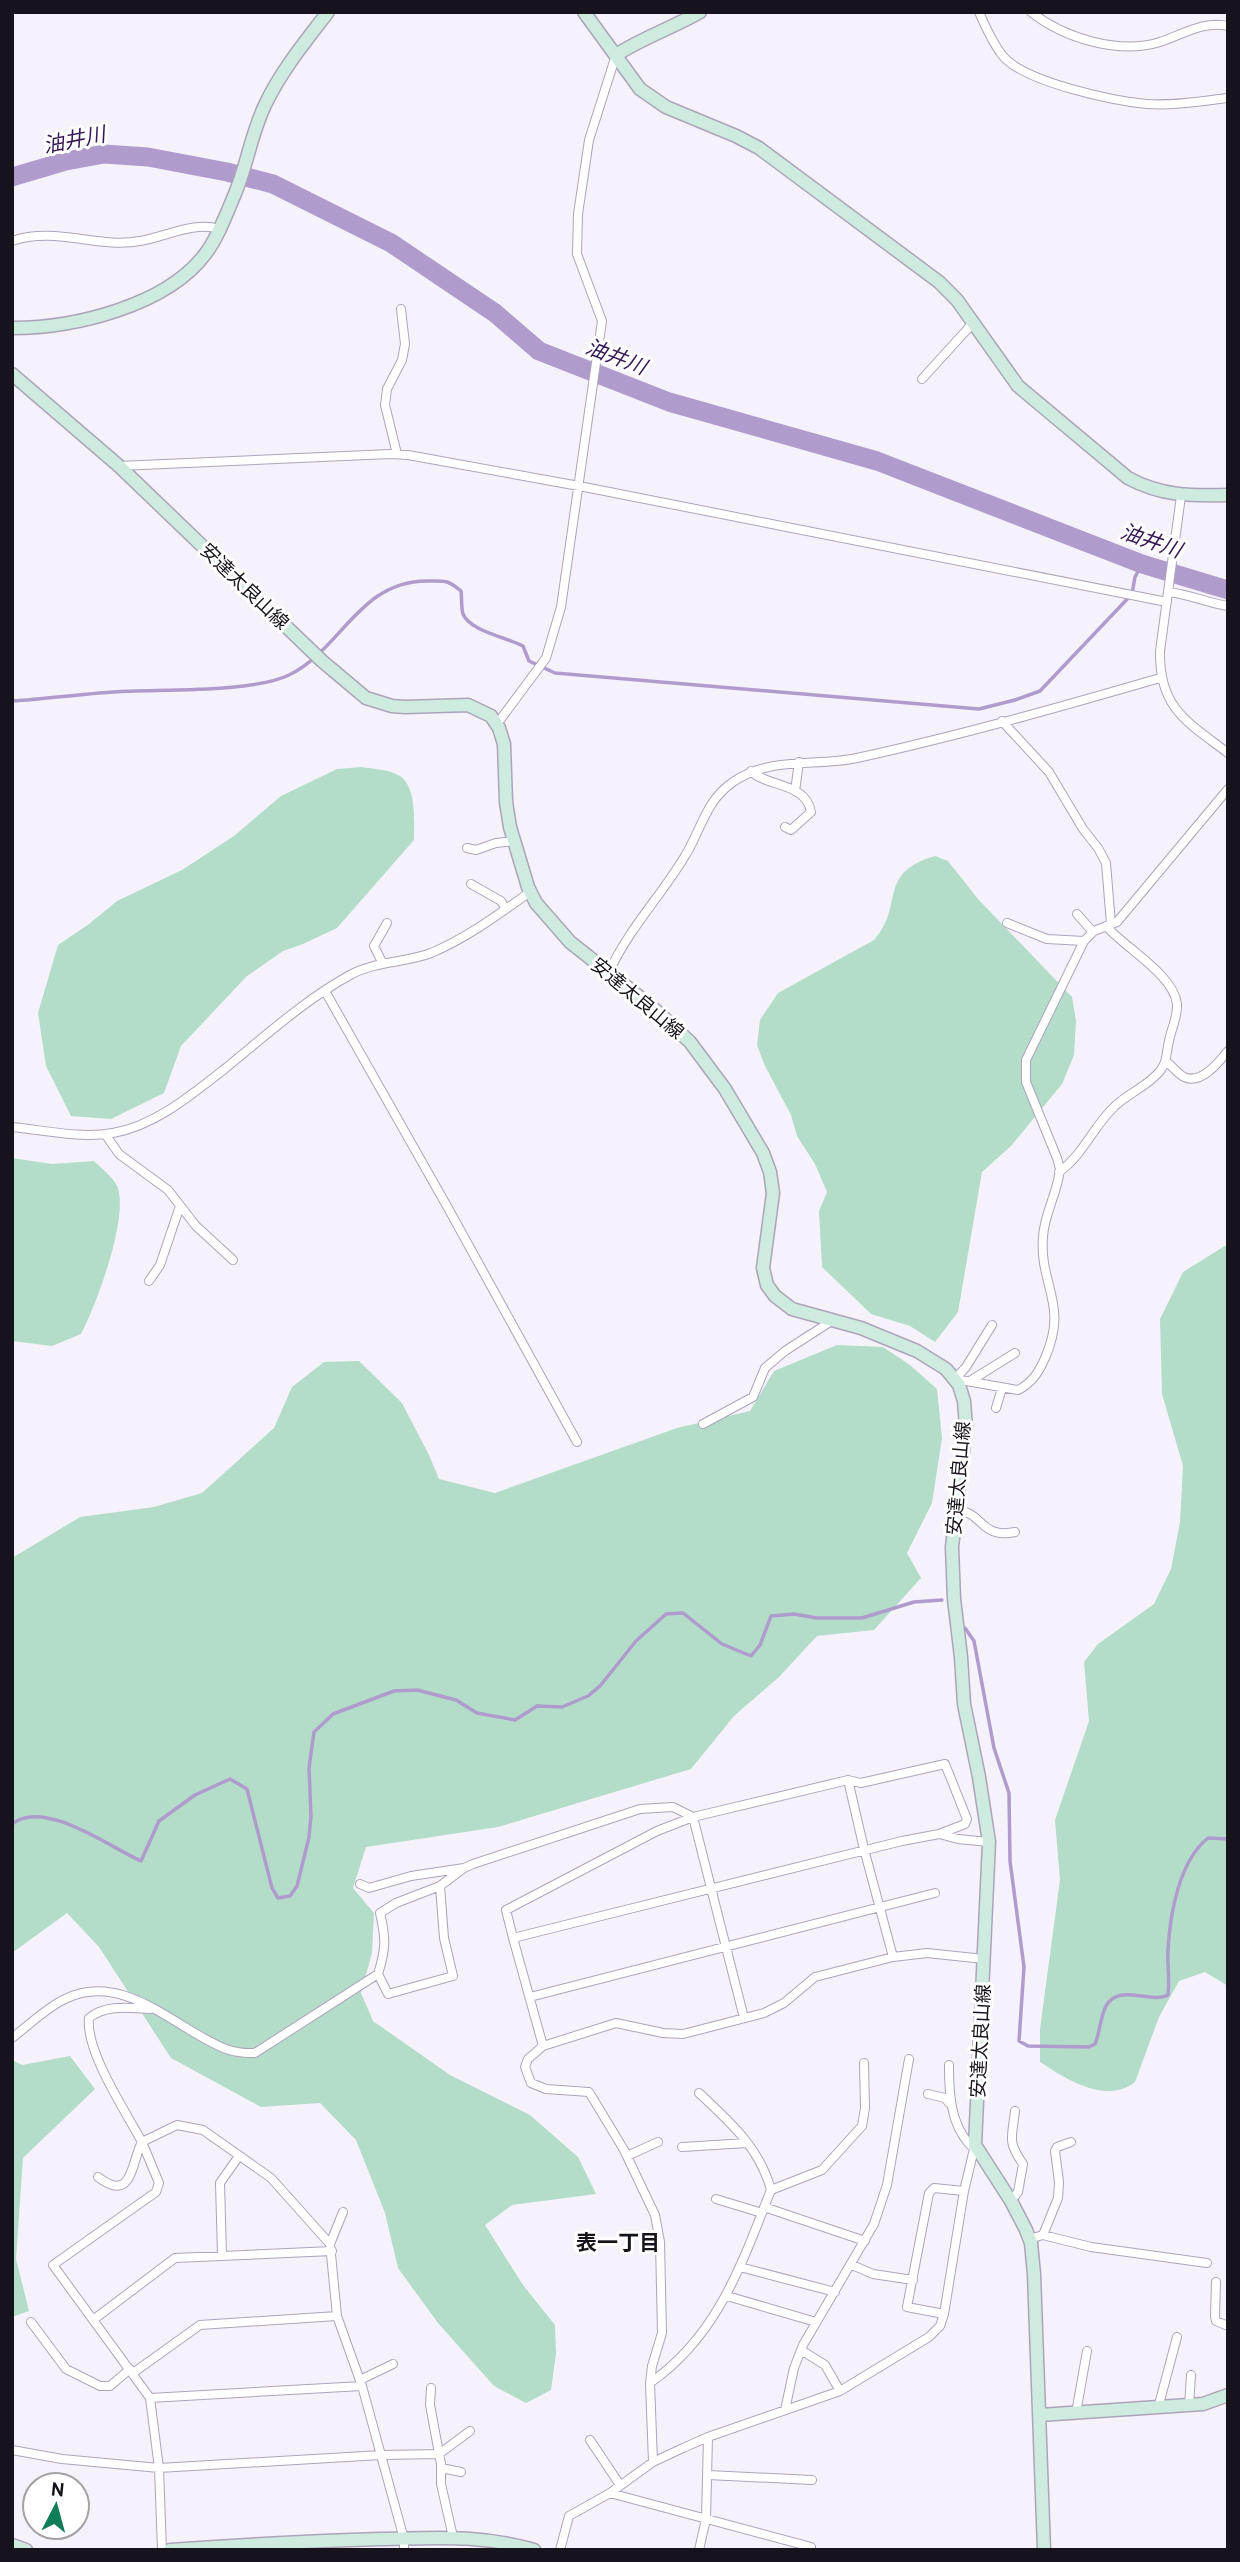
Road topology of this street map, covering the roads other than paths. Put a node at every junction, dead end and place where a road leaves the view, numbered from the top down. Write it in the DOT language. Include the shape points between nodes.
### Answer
graph roads {
  1 [pos="328,12"];
  2 [pos="584,12"];
  3 [pos="699,12"];
  4 [pos="979,12"];
  5 [pos="1031,12"];
  6 [pos="1228,26"];
  7 [pos="615,55"];
  8 [pos="1228,98"];
  9 [pos="219,229"];
  10 [pos="12,240"];
  11 [pos="401,309"];
  12 [pos="973,323"];
  13 [pos="12,328"];
  14 [pos="12,374"];
  15 [pos="922,379"];
  16 [pos="397,454"];
  17 [pos="119,466"];
  18 [pos="579,486"];
  19 [pos="1228,495"];
  20 [pos="1181,496"];
  21 [pos="1168,592"];
  22 [pos="1167,602"];
  23 [pos="1228,606"];
  24 [pos="1160,678"];
  25 [pos="1002,721"];
  26 [pos="497,724"];
  27 [pos="1228,753"];
  28 [pos="799,762"];
  29 [pos="751,771"];
  30 [pos="1228,789"];
  31 [pos="795,791"];
  32 [pos="785,827"];
  33 [pos="514,841"];
  34 [pos="467,848"];
  35 [pos="471,884"];
  36 [pos="530,892"];
  37 [pos="506,909"];
  38 [pos="1077,914"];
  39 [pos="387,923"];
  40 [pos="1007,923"];
  41 [pos="1109,925"];
  42 [pos="1093,932"];
  43 [pos="1084,941"];
  44 [pos="383,964"];
  45 [pos="609,972"];
  46 [pos="326,991"];
  47 [pos="1228,1051"];
  48 [pos="1166,1061"];
  49 [pos="12,1127"];
  50 [pos="104,1134"];
  51 [pos="1059,1172"];
  52 [pos="180,1206"];
  53 [pos="233,1260"];
  54 [pos="149,1281"];
  55 [pos="833,1320"];
  56 [pos="992,1325"];
  57 [pos="1015,1353"];
  58 [pos="955,1379"];
  59 [pos="970,1381"];
  60 [pos="1002,1388"];
  61 [pos="996,1408"];
  62 [pos="703,1424"];
  63 [pos="577,1442"];
  64 [pos="955,1510"];
  65 [pos="1015,1532"];
  66 [pos="848,1780"];
  67 [pos="693,1817"];
  68 [pos="939,1834"];
  69 [pos="989,1842"];
  70 [pos="864,1849"];
  71 [pos="464,1868"];
  72 [pos="360,1884"];
  73 [pos="440,1886"];
  74 [pos="710,1889"];
  75 [pos="935,1893"];
  76 [pos="880,1908"];
  77 [pos="513,1938"];
  78 [pos="725,1947"];
  79 [pos="893,1957"];
  80 [pos="984,1959"];
  81 [pos="378,1974"];
  82 [pos="530,1997"];
  83 [pos="153,2009"];
  84 [pos="744,2018"];
  85 [pos="12,2038"];
  86 [pos="543,2046"];
  87 [pos="908,2059"];
  88 [pos="864,2063"];
  89 [pos="948,2065"];
  90 [pos="699,2093"];
  91 [pos="928,2094"];
  92 [pos="949,2103"];
  93 [pos="1015,2111"];
  94 [pos="1025,2121"];
  95 [pos="1014,2125"];
  96 [pos="142,2142"];
  97 [pos="658,2142"];
  98 [pos="1071,2142"];
  99 [pos="747,2143"];
  100 [pos="975,2145"];
  101 [pos="682,2147"];
  102 [pos="239,2155"];
  103 [pos="627,2156"];
  104 [pos="98,2178"];
  105 [pos="771,2190"];
  106 [pos="964,2191"];
  107 [pos="716,2199"];
  108 [pos="1011,2201"];
  109 [pos="763,2210"];
  110 [pos="343,2212"];
  111 [pos="1036,2237"];
  112 [pos="864,2241"];
  113 [pos="331,2248"];
  114 [pos="222,2255"];
  115 [pos="1207,2263"];
  116 [pos="852,2265"];
  117 [pos="740,2267"];
  118 [pos="912,2280"];
  119 [pos="1216,2282"];
  120 [pos="835,2292"];
  121 [pos="727,2296"];
  122 [pos="944,2314"];
  123 [pos="337,2316"];
  124 [pos="93,2320"];
  125 [pos="32,2322"];
  126 [pos="816,2322"];
  127 [pos="1228,2326"];
  128 [pos="1177,2337"];
  129 [pos="802,2350"];
  130 [pos="1087,2351"];
  131 [pos="393,2364"];
  132 [pos="131,2371"];
  133 [pos="1191,2375"];
  134 [pos="650,2382"];
  135 [pos="361,2383"];
  136 [pos="431,2388"];
  137 [pos="840,2391"];
  138 [pos="1228,2395"];
  139 [pos="150,2398"];
  140 [pos="1189,2406"];
  141 [pos="1158,2408"];
  142 [pos="785,2410"];
  143 [pos="1076,2413"];
  144 [pos="1040,2415"];
  145 [pos="470,2431"];
  146 [pos="708,2437"];
  147 [pos="590,2440"];
  148 [pos="12,2450"];
  149 [pos="439,2454"];
  150 [pos="381,2455"];
  151 [pos="653,2462"];
  152 [pos="159,2468"];
  153 [pos="441,2468"];
  154 [pos="461,2472"];
  155 [pos="708,2475"];
  156 [pos="812,2480"];
  157 [pos="620,2486"];
  158 [pos="610,2493"];
  159 [pos="706,2519"];
  160 [pos="453,2537"];
  161 [pos="404,2544"];
  162 [pos="12,2545"];
  163 [pos="811,2547"];
  164 [pos="26,2550"];
  165 [pos="162,2550"];
  166 [pos="170,2550"];
  167 [pos="534,2550"];
  168 [pos="560,2550"];
  169 [pos="699,2550"];
  170 [pos="1044,2550"];
  1 -- 9 [label="main road" via="265,105"];
  2 -- 7 [label="main road"];
  3 -- 7 [label="main road"];
  4 -- 8 [label="street" via="1003,56 1033,75 1086,93 1149,104"];
  5 -- 6 [label="street" via="1067,32 1131,48 1208,25"];
  7 -- 12 [label="main road" via="654,100 759,148 939,282"];
  7 -- 18 [label="street" via="589,140 576,240 602,321"];
  9 -- 10 [label="street" via="186,229 132,242 41,234"];
  9 -- 13 [label="main road" via="192,268 154,295 69,323"];
  11 -- 16 [label="street" via="405,344 385,405"];
  12 -- 15 [label="street"];
  12 -- 20 [label="main road" via="1018,386 1058,420 1128,478"];
  14 -- 17 [label="main road, 安達太良山線"];
  16 -- 17 [label="street"];
  16 -- 18 [label="street"];
  17 -- 26 [label="main road, 安達太良山線" via="366,698 405,708 468,705"];
  18 -- 22 [label="street"];
  18 -- 26 [label="street" via="561,607 547,658"];
  19 -- 20 [label="main road"];
  20 -- 21 [label="street"];
  21 -- 22 [label="street"];
  21 -- 23 [label="street"];
  22 -- 24 [label="street"];
  24 -- 25 [label="street"];
  24 -- 27 [label="street" via="1180,715"];
  25 -- 28 [label="street" via="853,759"];
  25 -- 41 [label="street" via="1049,772 1106,863"];
  26 -- 33 [label="main road, 安達太良山線" via="504,744 506,802"];
  28 -- 29 [label="street"];
  28 -- 31 [label="street"];
  29 -- 31 [label="street"];
  29 -- 45 [label="street" via="725,788 708,807 685,856"];
  30 -- 41 [label="street" via="1117,922"];
  31 -- 32 [label="street" via="810,804 811,811 792,830"];
  33 -- 34 [label="street"];
  33 -- 36 [label="main road, 安達太良山線"];
  35 -- 37 [label="street" via="501,901"];
  36 -- 37 [label="street"];
  36 -- 45 [label="main road, 安達太良山線" via="570,942"];
  37 -- 44 [label="street" via="428,954"];
  38 -- 42 [label="street"];
  39 -- 44 [label="street" via="374,946"];
  40 -- 43 [label="street" via="1047,939"];
  41 -- 42 [label="street"];
  41 -- 48 [label="street" via="1116,938 1158,974 1176,1000"];
  42 -- 43 [label="street"];
  43 -- 51 [label="street" via="1024,1069"];
  44 -- 46 [label="street" via="352,974"];
  45 -- 55 [label="main road, 安達太良山線" via="690,1042 725,1089 762,1153 771,1172 773,1193 764,1268 775,1296 792,1309"];
  46 -- 50 [label="street" via="178,1104 133,1128"];
  46 -- 63 [label="street"];
  47 -- 48 [label="street" via="1212,1069 1192,1078 1184,1077"];
  48 -- 51 [label="street" via="1152,1080 1110,1110 1072,1163"];
  49 -- 50 [label="street"];
  50 -- 52 [label="street" via="119,1154 168,1190"];
  51 -- 60 [label="street" via="1042,1238 1055,1307 1053,1341 1030,1382 1018,1390"];
  52 -- 53 [label="street"];
  52 -- 54 [label="street" via="163,1259"];
  55 -- 58 [label="main road, 安達太良山線" via="917,1351"];
  55 -- 62 [label="street" via="765,1368 753,1397"];
  56 -- 58 [label="street"];
  57 -- 59 [label="street"];
  58 -- 59 [label="street"];
  58 -- 64 [label="main road, 安達太良山線" via="964,1401 965,1427"];
  59 -- 60 [label="street"];
  60 -- 61 [label="street"];
  64 -- 65 [label="street" via="971,1513 989,1531"];
  64 -- 69 [label="main road, 安達太良山線" via="952,1569 964,1704"];
  66 -- 67 [label="street"];
  66 -- 68 [label="street" via="860,1783 946,1764 967,1819"];
  66 -- 70 [label="street"];
  67 -- 71 [label="street" via="673,1807 640,1809"];
  67 -- 74 [label="street"];
  67 -- 77 [label="street" via="506,1910"];
  68 -- 69 [label="street"];
  68 -- 70 [label="street"];
  69 -- 80 [label="main road, 安達太良山線"];
  70 -- 74 [label="street"];
  70 -- 76 [label="street"];
  71 -- 72 [label="street" via="369,1888"];
  71 -- 73 [label="street"];
  73 -- 81 [label="street" via="380,1913 386,1939"];
  73 -- 81 [label="street" via="453,1976 388,1994"];
  74 -- 77 [label="street"];
  74 -- 78 [label="street"];
  75 -- 76 [label="street"];
  76 -- 78 [label="street"];
  76 -- 79 [label="street"];
  77 -- 82 [label="street"];
  78 -- 82 [label="street"];
  78 -- 84 [label="street"];
  79 -- 80 [label="street" via="927,1952"];
  79 -- 84 [label="street" via="815,1977 784,2003"];
  80 -- 100 [label="main road, 安達太良山線"];
  81 -- 83 [label="street" via="255,2053 222,2049"];
  82 -- 86 [label="street"];
  83 -- 85 [label="street" via="117,1993 79,1994 60,2002"];
  83 -- 96 [label="street" via="106,2009 89,2018 88,2026 97,2056"];
  84 -- 86 [label="street" via="683,2034 616,2023"];
  86 -- 103 [label="street" via="525,2067 531,2083 589,2092"];
  87 -- 112 [label="street" via="887,2185"];
  88 -- 105 [label="street" via="862,2126 822,2170"];
  89 -- 92 [label="street"];
  90 -- 99 [label="street"];
  91 -- 92 [label="street"];
  92 -- 100 [label="street" via="965,2140"];
  93 -- 95 [label="street"];
  94 -- 95 [label="street"];
  95 -- 108 [label="street" via="1013,2151 1023,2164 1018,2192"];
  96 -- 102 [label="street" via="177,2126 203,2130"];
  96 -- 104 [label="street" via="133,2174 124,2183 112,2185"];
  96 -- 124 [label="street" via="159,2183 156,2192 54,2265"];
  97 -- 103 [label="street"];
  98 -- 111 [label="street" via="1055,2151 1058,2199"];
  99 -- 101 [label="street"];
  99 -- 105 [label="street" via="762,2162"];
  100 -- 106 [label="street"];
  100 -- 108 [label="main road"];
  102 -- 113 [label="street" via="271,2178"];
  102 -- 114 [label="street" via="220,2183"];
  103 -- 134 [label="street" via="655,2215 660,2242 662,2333"];
  105 -- 109 [label="street"];
  106 -- 118 [label="street" via="931,2189"];
  106 -- 122 [label="street"];
  107 -- 109 [label="street"];
  108 -- 111 [label="main road"];
  109 -- 112 [label="street"];
  109 -- 117 [label="street"];
  110 -- 113 [label="street"];
  111 -- 115 [label="street"];
  111 -- 144 [label="main road"];
  112 -- 116 [label="street"];
  113 -- 114 [label="street"];
  113 -- 123 [label="street"];
  114 -- 124 [label="street" via="175,2258"];
  116 -- 118 [label="street" via="873,2274"];
  116 -- 120 [label="street"];
  117 -- 120 [label="street"];
  117 -- 121 [label="street"];
  118 -- 122 [label="street" via="907,2307"];
  119 -- 127 [label="street" via="1214,2316"];
  120 -- 126 [label="street"];
  121 -- 126 [label="street"];
  121 -- 134 [label="street" via="689,2350"];
  122 -- 137 [label="street" via="929,2337"];
  123 -- 132 [label="street" via="201,2325"];
  123 -- 135 [label="street"];
  124 -- 132 [label="street"];
  125 -- 132 [label="street" via="66,2370 100,2386 110,2386"];
  126 -- 129 [label="street"];
  128 -- 141 [label="street"];
  129 -- 137 [label="street" via="825,2365"];
  129 -- 142 [label="street"];
  130 -- 143 [label="street"];
  131 -- 135 [label="street"];
  132 -- 139 [label="street"];
  133 -- 140 [label="street"];
  134 -- 151 [label="street"];
  135 -- 139 [label="street"];
  135 -- 150 [label="street"];
  136 -- 149 [label="street"];
  137 -- 142 [label="street"];
  138 -- 140 [label="main road"];
  139 -- 152 [label="street"];
  140 -- 141 [label="main road"];
  141 -- 143 [label="main road"];
  142 -- 146 [label="street"];
  143 -- 144 [label="main road"];
  144 -- 170 [label="main road"];
  145 -- 149 [label="street"];
  146 -- 151 [label="street"];
  146 -- 155 [label="street"];
  147 -- 157 [label="street"];
  148 -- 152 [label="street"];
  149 -- 150 [label="street"];
  149 -- 153 [label="street"];
  150 -- 152 [label="street"];
  150 -- 161 [label="street"];
  151 -- 157 [label="street"];
  152 -- 165 [label="street"];
  153 -- 154 [label="street"];
  153 -- 160 [label="street"];
  155 -- 156 [label="street"];
  155 -- 159 [label="street"];
  157 -- 158 [label="street"];
  158 -- 159 [label="street"];
  158 -- 168 [label="street" via="569,2516"];
  159 -- 163 [label="street"];
  159 -- 169 [label="street"];
  160 -- 161 [label="main road"];
  160 -- 167 [label="main road" via="502,2541"];
  161 -- 166 [label="main road" via="314,2541"];
  162 -- 164 [label="main road"];
}
